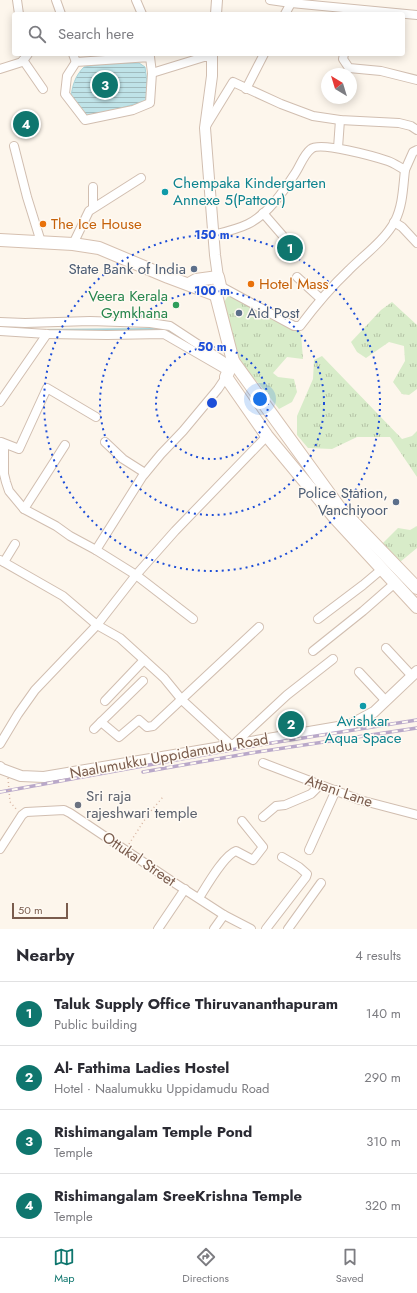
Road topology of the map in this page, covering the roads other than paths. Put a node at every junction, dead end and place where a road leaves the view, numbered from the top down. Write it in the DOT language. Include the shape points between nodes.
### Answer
graph roads {
  1 [pos="17,0"];
  2 [pos="56,0"];
  3 [pos="136,0"];
  4 [pos="217,0"];
  5 [pos="270,0"];
  6 [pos="291,4"];
  7 [pos="19,12"];
  8 [pos="60,12"];
  9 [pos="141,12"];
  10 [pos="216,12"];
  11 [pos="286,12"];
  12 [pos="355,12"];
  13 [pos="405,14"];
  14 [pos="417,15"];
  15 [pos="124,56"];
  16 [pos="149,56"];
  17 [pos="212,56"];
  18 [pos="263,56"];
  19 [pos="344,56"];
  20 [pos="25,57"];
  21 [pos="75,58"];
  22 [pos="0,69"];
  23 [pos="152,73"];
  24 [pos="417,80"];
  25 [pos="43,89"];
  26 [pos="246,89"];
  27 [pos="340,120"];
  28 [pos="205,128"];
  29 [pos="417,130"];
  30 [pos="14,146"];
  31 [pos="338,148"];
  32 [pos="417,150"];
  33 [pos="405,170"];
  34 [pos="141,178"];
  35 [pos="93,187"];
  36 [pos="93,207"];
  37 [pos="263,213"];
  38 [pos="394,222"];
  39 [pos="213,235"];
  40 [pos="283,236"];
  41 [pos="0,240"];
  42 [pos="41,242"];
  43 [pos="417,243"];
  44 [pos="73,244"];
  45 [pos="297,278"];
  46 [pos="189,284"];
  47 [pos="218,286"];
  48 [pos="321,299"];
  49 [pos="0,322"];
  50 [pos="0,331"];
  51 [pos="47,334"];
  52 [pos="229,369"];
  53 [pos="3,391"];
  54 [pos="0,402"];
  55 [pos="96,417"];
  56 [pos="267,436"];
  57 [pos="105,442"];
  58 [pos="2,443"];
  59 [pos="64,445"];
  60 [pos="2,473"];
  61 [pos="145,473"];
  62 [pos="24,509"];
  63 [pos="14,544"];
  64 [pos="96,550"];
  65 [pos="2,561"];
  66 [pos="382,569"];
  67 [pos="136,574"];
  68 [pos="395,583"];
  69 [pos="417,588"];
  70 [pos="417,607"];
  71 [pos="193,619"];
  72 [pos="318,619"];
  73 [pos="97,625"];
  74 [pos="259,627"];
  75 [pos="386,648"];
  76 [pos="313,651"];
  77 [pos="332,659"];
  78 [pos="144,660"];
  79 [pos="359,672"];
  80 [pos="414,673"];
  81 [pos="143,681"];
  82 [pos="182,700"];
  83 [pos="104,701"];
  84 [pos="386,701"];
  85 [pos="101,722"];
  86 [pos="94,729"];
  87 [pos="0,744"];
  88 [pos="232,746"];
  89 [pos="263,763"];
  90 [pos="0,767"];
  91 [pos="320,785"];
  92 [pos="336,790"];
  93 [pos="417,815"];
  94 [pos="263,817"];
  95 [pos="242,821"];
  96 [pos="0,849"];
  97 [pos="309,850"];
  98 [pos="282,857"];
  99 [pos="321,884"];
  100 [pos="185,889"];
  101 [pos="199,898"];
  102 [pos="224,915"];
  103 [pos="158,929"];
  104 [pos="214,929"];
  105 [pos="251,929"];
  106 [pos="266,929"];
  107 [pos="288,929"];
  1 -- 7 [label="street"];
  2 -- 8 [label="street"];
  3 -- 9 [label="street"];
  4 -- 10 [label="street"];
  5 -- 6 [label="street"];
  6 -- 11 [label="street"];
  6 -- 12 [label="street"];
  13 -- 14 [label="street"];
  15 -- 21 [label="street"];
  16 -- 23 [label="street"];
  17 -- 23 [label="street"];
  17 -- 28 [label="street"];
  18 -- 26 [label="street"];
  19 -- 24 [label="street" via="349,68 381,71"];
  20 -- 22 [label="street" via="22,62"];
  20 -- 25 [label="street"];
  21 -- 23 [label="street" via="67,76 65,94 85,120 133,110 150,103"];
  26 -- 27 [label="street" via="313,116"];
  26 -- 28 [label="street" via="233,82"];
  27 -- 29 [label="street" via="399,123"];
  27 -- 31 [label="street"];
  28 -- 39 [label="street"];
  30 -- 42 [label="street"];
  31 -- 33 [label="street" via="389,162"];
  31 -- 37 [label="street" via="311,148 289,183"];
  32 -- 33 [label="street" via="413,152"];
  33 -- 38 [label="street" via="402,204"];
  34 -- 36 [label="street"];
  35 -- 36 [label="street"];
  36 -- 44 [label="street"];
  37 -- 39 [label="street" via="248,224"];
  37 -- 40 [label="street"];
  38 -- 43 [label="street"];
  38 -- 48 [label="street" via="372,249"];
  39 -- 47 [label="street"];
  41 -- 42 [label="main road"];
  42 -- 44 [label="main road"];
  44 -- 46 [label="main road" via="99,248"];
  45 -- 48 [label="street"];
  46 -- 47 [label="main road"];
  46 -- 47 [label="main road" via="196,280"];
  47 -- 48 [label="street" via="294,326 300,326"];
  47 -- 52 [label="main road"];
  49 -- 52 [label="street" via="150,322 170,326"];
  50 -- 51 [label="street"];
  51 -- 52 [label="street" via="164,334"];
  51 -- 53 [label="street"];
  52 -- 56 [label="main road"];
  52 -- 61 [label="street" via="218,389"];
  52 -- 69 [label="main road" via="339,507"];
  53 -- 54 [label="street"];
  55 -- 58 [label="street" via="47,388 20,449"];
  56 -- 66 [label="main road" via="335,518"];
  56 -- 67 [label="street"];
  57 -- 61 [label="street" via="123,459"];
  58 -- 60 [label="street"];
  59 -- 62 [label="street"];
  60 -- 62 [label="street" via="9,491"];
  61 -- 64 [label="street"];
  62 -- 64 [label="street"];
  63 -- 65 [label="street"];
  64 -- 67 [label="street"];
  65 -- 73 [label="street" via="62,596"];
  66 -- 68 [label="main road"];
  66 -- 72 [label="street"];
  67 -- 71 [label="street"];
  67 -- 73 [label="street"];
  68 -- 70 [label="main road"];
  68 -- 76 [label="street"];
  73 -- 78 [label="street" via="120,638"];
  73 -- 87 [label="street" via="36,690"];
  74 -- 82 [label="street"];
  75 -- 80 [label="street"];
  77 -- 88 [label="street" via="287,695"];
  78 -- 82 [label="street" via="164,678"];
  78 -- 83 [label="street"];
  79 -- 84 [label="street"];
  80 -- 84 [label="street, Naalumukku Uppidamudu Road"];
  81 -- 85 [label="street"];
  82 -- 85 [label="street" via="153,726 147,727 139,720 118,737"];
  82 -- 88 [label="street"];
  84 -- 88 [label="street, Naalumukku Uppidamudu Road" via="374,712 350,725"];
  85 -- 86 [label="street"];
  88 -- 90 [label="street, Naalumukku Uppidamudu Road" via="44,777 21,776"];
  89 -- 91 [label="street, Attani Lane"];
  91 -- 92 [label="street, Attani Lane"];
  91 -- 94 [label="street" via="311,794 276,806"];
  92 -- 93 [label="street, Attani Lane" via="360,800"];
  92 -- 97 [label="street"];
  95 -- 101 [label="street" via="263,847 261,851 253,860 236,851 232,852"];
  96 -- 100 [label="street, Ottukal Street" via="26,812 64,810"];
  98 -- 106 [label="street" via="307,874"];
  99 -- 107 [label="street"];
  100 -- 101 [label="street, Ottukal Street"];
  100 -- 103 [label="street"];
  101 -- 102 [label="street, Ottukal Street"];
  102 -- 104 [label="street"];
  102 -- 105 [label="street, Ottukal Street"];
}
